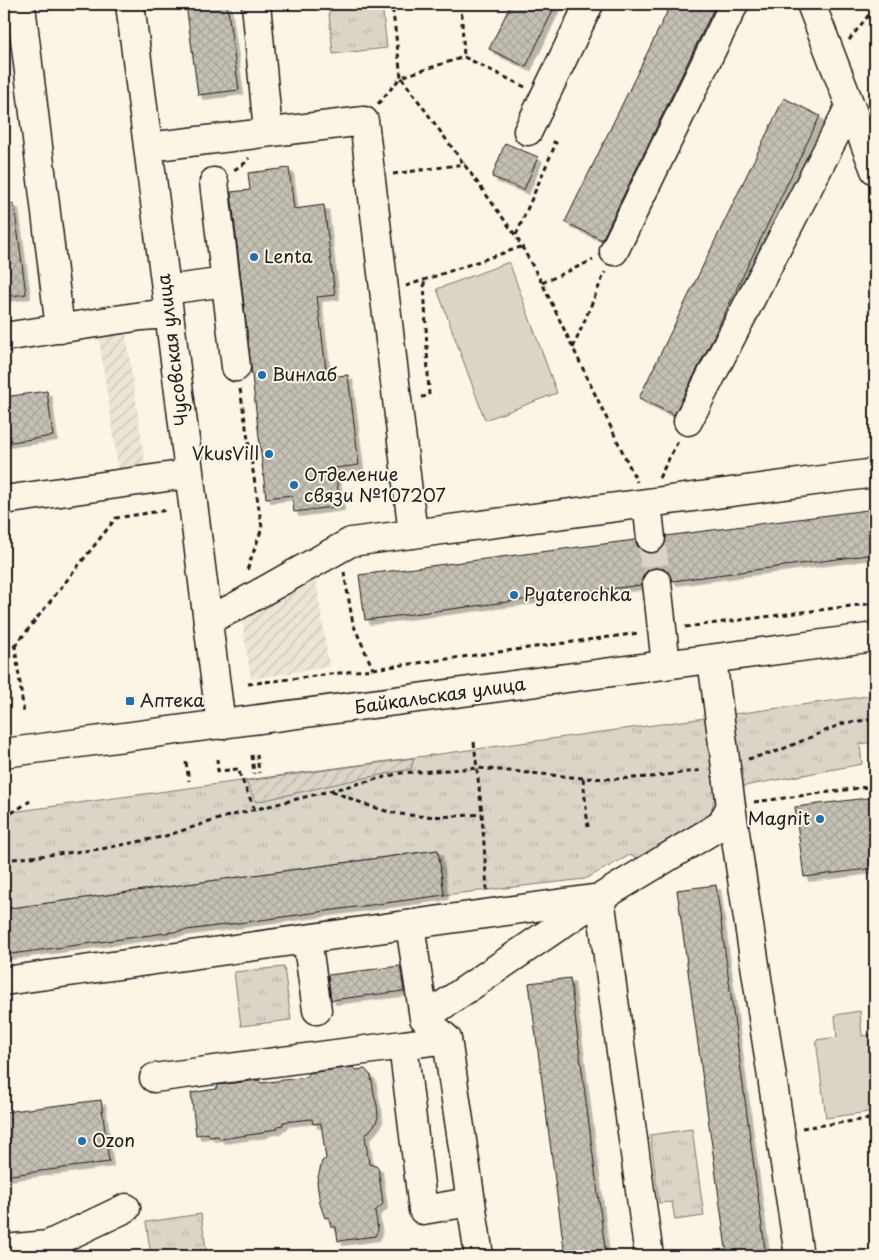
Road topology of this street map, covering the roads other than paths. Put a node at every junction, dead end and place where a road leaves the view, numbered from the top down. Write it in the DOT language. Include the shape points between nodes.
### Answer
graph roads {
  1 [pos="130,4"];
  2 [pos="256,4"];
  3 [pos="589,4"];
  4 [pos="734,4"];
  5 [pos="811,4"];
  6 [pos="22,14"];
  7 [pos="850,106"];
  8 [pos="867,126"];
  9 [pos="528,130"];
  10 [pos="268,132"];
  11 [pos="148,147"];
  12 [pos="875,170"];
  13 [pos="214,182"];
  14 [pos="614,251"];
  15 [pos="226,282"];
  16 [pos="167,302"];
  17 [pos="60,329"];
  18 [pos="4,337"];
  19 [pos="236,367"];
  20 [pos="688,420"];
  21 [pos="875,473"];
  22 [pos="188,474"];
  23 [pos="4,500"];
  24 [pos="647,503"];
  25 [pos="413,534"];
  26 [pos="651,538"];
  27 [pos="657,583"];
  28 [pos="208,620"];
  29 [pos="875,637"];
  30 [pos="712,659"];
  31 [pos="666,665"];
  32 [pos="221,725"];
  33 [pos="4,754"];
  34 [pos="731,806"];
  35 [pos="600,898"];
  36 [pos="410,924"];
  37 [pos="307,939"];
  38 [pos="4,982"];
  39 [pos="317,1010"];
  40 [pos="424,1018"];
  41 [pos="447,1039"];
  42 [pos="403,1045"];
  43 [pos="154,1078"];
  44 [pos="470,1202"];
  45 [pos="126,1208"];
  46 [pos="4,1249"];
  47 [pos="48,1250"];
  48 [pos="479,1256"];
  49 [pos="649,1256"];
  50 [pos="799,1256"];
  1 -- 11 [label="street, Чусовская улица"];
  2 -- 10 [label="street"];
  3 -- 9 [label="street"];
  4 -- 14 [label="street"];
  5 -- 7 [label="street"];
  6 -- 17 [label="street"];
  7 -- 8 [label="street"];
  7 -- 20 [label="street"];
  8 -- 12 [label="street"];
  10 -- 11 [label="street"];
  10 -- 25 [label="street" via="364,121"];
  11 -- 16 [label="street, Чусовская улица"];
  13 -- 15 [label="street"];
  15 -- 16 [label="street"];
  15 -- 19 [label="street"];
  16 -- 17 [label="street" via="112,325"];
  16 -- 22 [label="street, Чусовская улица"];
  17 -- 18 [label="street"];
  21 -- 24 [label="street"];
  22 -- 23 [label="street"];
  22 -- 28 [label="street, Чусовская улица"];
  24 -- 25 [label="street"];
  24 -- 26 [label="street"];
  25 -- 28 [label="street" via="351,542 274,588"];
  27 -- 31 [label="street"];
  28 -- 32 [label="street, Чусовская улица"];
  29 -- 30 [label="street, Байкальская улица"];
  30 -- 31 [label="street, Байкальская улица"];
  30 -- 34 [label="street"];
  31 -- 32 [label="street, Байкальская улица"];
  32 -- 33 [label="street, Байкальская улица"];
  34 -- 35 [label="street" via="720,825"];
  34 -- 50 [label="street"];
  35 -- 36 [label="street"];
  35 -- 40 [label="street"];
  35 -- 49 [label="street"];
  36 -- 37 [label="street"];
  36 -- 40 [label="street"];
  37 -- 38 [label="street"];
  37 -- 39 [label="street"];
  40 -- 41 [label="street"];
  41 -- 42 [label="street"];
  41 -- 44 [label="street"];
  42 -- 43 [label="street"];
  42 -- 44 [label="street" via="423,1210"];
  44 -- 48 [label="street"];
  45 -- 47 [label="street"];
  46 -- 47 [label="street"];
}
